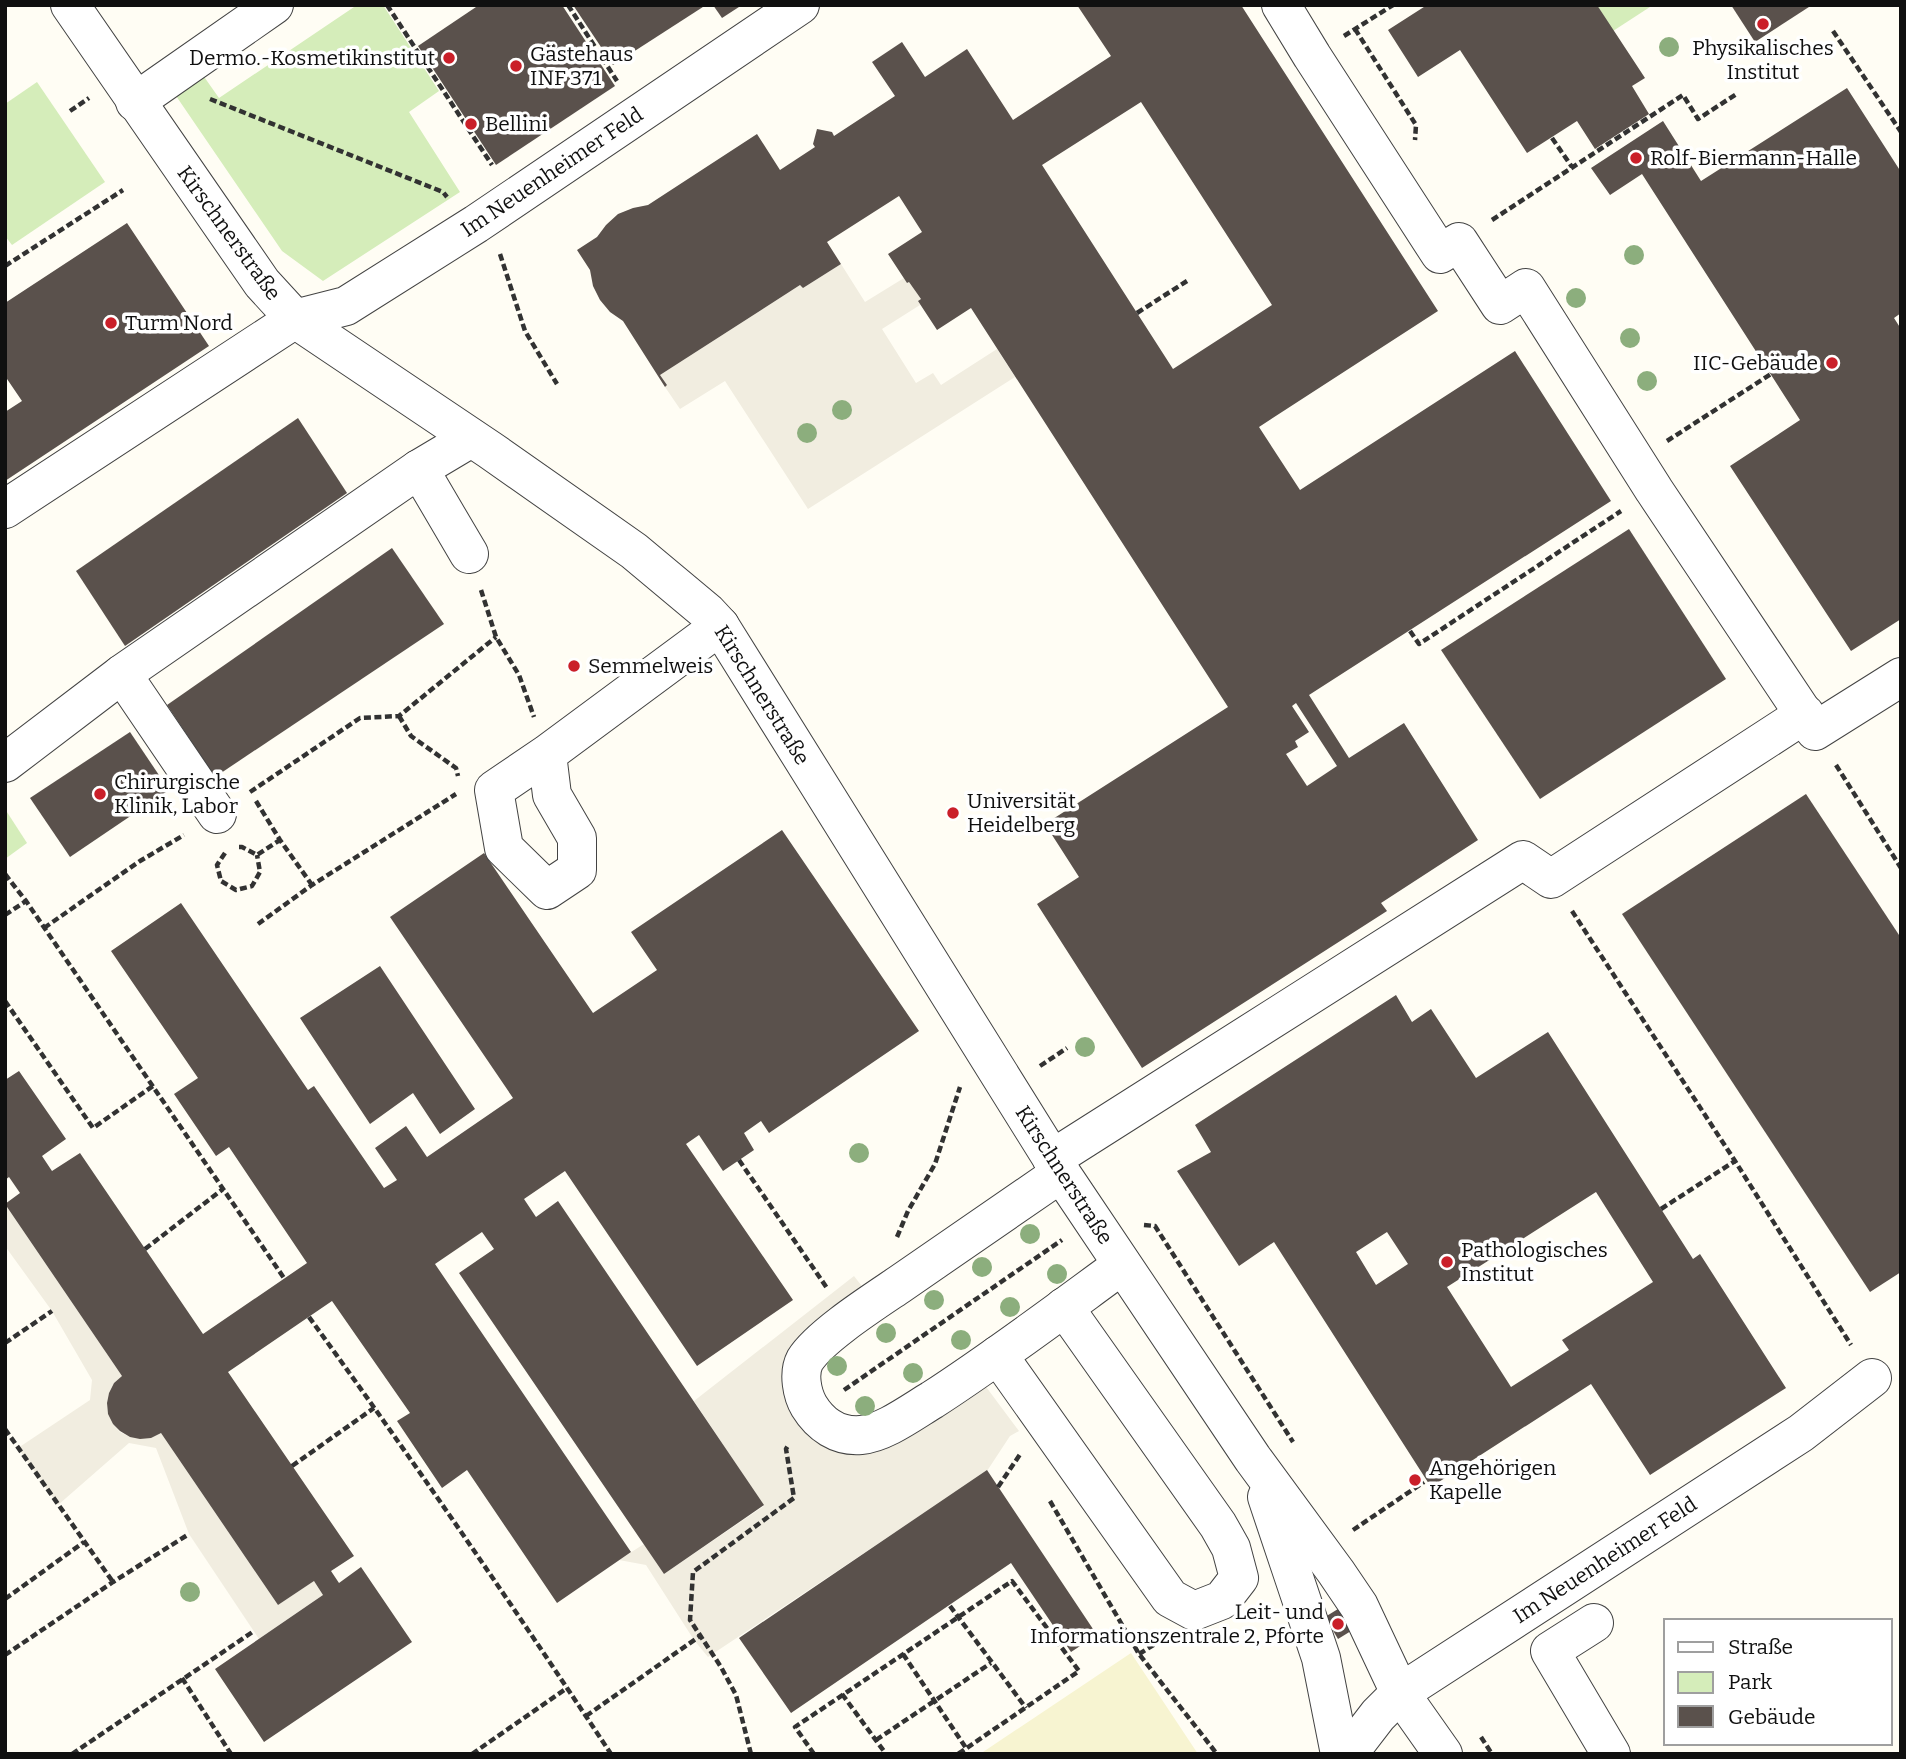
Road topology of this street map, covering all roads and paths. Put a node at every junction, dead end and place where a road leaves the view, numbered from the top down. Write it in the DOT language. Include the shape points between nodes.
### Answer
graph roads {
  1 [pos="70,5"];
  2 [pos="274,5"];
  3 [pos="387,5"];
  4 [pos="568,5"];
  5 [pos="800,5"];
  6 [pos="1282,5"];
  7 [pos="1393,5"];
  8 [pos="1355,29"];
  9 [pos="1833,31"];
  10 [pos="1335,41"];
  11 [pos="172,77"];
  12 [pos="1738,93"];
  13 [pos="135,102"];
  14 [pos="638,114"];
  15 [pos="1901,132"];
  16 [pos="1552,138"];
  17 [pos="1415,143"];
  18 [pos="1572,167"];
  19 [pos="123,190"];
  20 [pos="494,211"];
  21 [pos="1459,242"];
  22 [pos="5,266"];
  23 [pos="1187,281"];
  24 [pos="1137,313"];
  25 [pos="295,319"];
  26 [pos="1771,374"];
  27 [pos="557,384"];
  28 [pos="471,438"];
  29 [pos="419,469"];
  30 [pos="1645,475"];
  31 [pos="5,509"];
  32 [pos="470,554"];
  33 [pos="720,626"];
  34 [pos="1410,631"];
  35 [pos="496,637"];
  36 [pos="122,674"];
  37 [pos="1901,677"];
  38 [pos="398,716"];
  39 [pos="1810,723"];
  40 [pos="547,754"];
  41 [pos="5,763"];
  42 [pos="478,790"];
  43 [pos="250,792"];
  44 [pos="216,814"];
  45 [pos="280,840"];
  46 [pos="257,855"];
  47 [pos="1901,868"];
  48 [pos="5,874"];
  49 [pos="1551,879"];
  50 [pos="312,885"];
  51 [pos="26,901"];
  52 [pos="5,915"];
  53 [pos="258,924"];
  54 [pos="44,928"];
  55 [pos="5,1001"];
  56 [pos="960,1076"];
  57 [pos="153,1087"];
  58 [pos="739,1160"];
  59 [pos="1735,1161"];
  60 [pos="1056,1166"];
  61 [pos="223,1189"];
  62 [pos="1661,1209"];
  63 [pos="1091,1219"];
  64 [pos="892,1247"];
  65 [pos="145,1249"];
  66 [pos="1122,1265"];
  67 [pos="284,1278"];
  68 [pos="1064,1307"];
  69 [pos="51,1311"];
  70 [pos="309,1317"];
  71 [pos="849,1320"];
  72 [pos="5,1343"];
  73 [pos="998,1356"];
  74 [pos="1872,1378"];
  75 [pos="374,1408"];
  76 [pos="813,1412"];
  77 [pos="5,1429"];
  78 [pos="1016,1444"];
  79 [pos="1021,1453"];
  80 [pos="1254,1459"];
  81 [pos="1028,1465"];
  82 [pos="292,1466"];
  83 [pos="1424,1482"];
  84 [pos="998,1487"];
  85 [pos="1049,1500"];
  86 [pos="1349,1532"];
  87 [pos="189,1534"];
  88 [pos="84,1542"];
  89 [pos="1339,1577"];
  90 [pos="113,1582"];
  91 [pos="1301,1597"];
  92 [pos="5,1599"];
  93 [pos="950,1606"];
  94 [pos="958,1617"];
  95 [pos="1594,1623"];
  96 [pos="254,1631"];
  97 [pos="700,1636"];
  98 [pos="902,1654"];
  99 [pos="5,1655"];
  100 [pos="991,1663"];
  101 [pos="182,1678"];
  102 [pos="567,1688"];
  103 [pos="1400,1693"];
  104 [pos="842,1694"];
  105 [pos="935,1701"];
  106 [pos="1026,1708"];
  107 [pos="1330,1708"];
  108 [pos="586,1716"];
  109 [pos="876,1740"];
  110 [pos="966,1748"];
  111 [pos="75,1753"];
  112 [pos="231,1754"];
  113 [pos="472,1754"];
  114 [pos="611,1754"];
  115 [pos="751,1754"];
  116 [pos="814,1754"];
  117 [pos="886,1754"];
  118 [pos="958,1754"];
  119 [pos="1217,1754"];
  120 [pos="1340,1754"];
  121 [pos="1348,1754"];
  122 [pos="1443,1754"];
  123 [pos="1611,1754"];
  1 -- 13 [label="street, Kirschnerstraße"];
  2 -- 11 [label="street"];
  3 -- 20 [label="path"];
  4 -- 14 [label="path"];
  5 -- 14 [label="street, Im Neuenheimer Feld"];
  6 -- 21 [label="street" via="1440,254"];
  7 -- 8 [label="path"];
  8 -- 10 [label="path"];
  8 -- 17 [label="path" via="1416,125"];
  9 -- 15 [label="path"];
  11 -- 13 [label="street"];
  11 -- 20 [label="path" via="217,104"];
  12 -- 18 [label="path" via="1698,119 1683,94"];
  13 -- 25 [label="street, Kirschnerstraße" via="262,283"];
  14 -- 20 [label="street, Im Neuenheimer Feld"];
  16 -- 18 [label="path"];
  18 -- 21 [label="path"];
  19 -- 22 [label="path"];
  20 -- 25 [label="street, Im Neuenheimer Feld" via="346,306"];
  20 -- 27 [label="path" via="500,254 525,331"];
  21 -- 30 [label="street" via="1500,305 1526,288"];
  23 -- 24 [label="path"];
  25 -- 28 [label="street, Kirschnerstraße"];
  25 -- 31 [label="street, Im Neuenheimer Feld"];
  26 -- 30 [label="path"];
  28 -- 29 [label="street"];
  28 -- 33 [label="street, Kirschnerstraße" via="634,551"];
  29 -- 32 [label="street"];
  29 -- 36 [label="street"];
  30 -- 34 [label="path" via="1419,644"];
  30 -- 39 [label="street"];
  32 -- 35 [label="path"];
  33 -- 40 [label="street"];
  33 -- 60 [label="street, Kirschnerstraße"];
  35 -- 38 [label="path"];
  35 -- 40 [label="path" via="519,676"];
  36 -- 41 [label="street"];
  36 -- 44 [label="street"];
  37 -- 39 [label="street"];
  38 -- 42 [label="path" via="411,736"];
  38 -- 43 [label="path" via="360,718"];
  39 -- 47 [label="path"];
  39 -- 49 [label="street"];
  40 -- 42 [label="street"];
  40 -- 42 [label="street" via="552,795 577,838 577,870 547,890 503,848"];
  42 -- 50 [label="path"];
  43 -- 44 [label="path"];
  43 -- 45 [label="path"];
  44 -- 54 [label="path"];
  45 -- 46 [label="path"];
  45 -- 50 [label="path"];
  46 -- 46 [label="path" via="242,847 226,851 217,865 221,881 236,890 252,886 260,872"];
  48 -- 51 [label="path"];
  49 -- 59 [label="path"];
  49 -- 60 [label="street" via="1523,860"];
  50 -- 53 [label="path"];
  51 -- 52 [label="path"];
  51 -- 54 [label="path"];
  54 -- 57 [label="path"];
  55 -- 57 [label="path" via="93,1128"];
  56 -- 64 [label="path" via="951,1119 934,1164"];
  57 -- 61 [label="path"];
  58 -- 71 [label="path"];
  59 -- 62 [label="path"];
  59 -- 74 [label="path"];
  60 -- 63 [label="street, Kirschnerstraße"];
  60 -- 71 [label="street"];
  61 -- 65 [label="path"];
  61 -- 67 [label="path"];
  63 -- 66 [label="street, Kirschnerstraße"];
  63 -- 76 [label="path"];
  66 -- 68 [label="street"];
  66 -- 80 [label="street, Kirschnerstraße"];
  68 -- 73 [label="street"];
  68 -- 73 [label="street" via="1231,1548 1239,1578 1222,1600 1194,1611 1170,1598"];
  69 -- 72 [label="path"];
  70 -- 75 [label="path"];
  71 -- 76 [label="street" via="804,1362 803,1396"];
  73 -- 76 [label="street" via="882,1429 861,1435 842,1433 825,1426"];
  74 -- 103 [label="street, Im Neuenheimer Feld" via="1801,1433"];
  75 -- 82 [label="path"];
  75 -- 102 [label="path"];
  76 -- 97 [label="path" via="786,1449 794,1498 693,1572 690,1620"];
  77 -- 88 [label="path"];
  78 -- 79 [label="path"];
  79 -- 81 [label="path"];
  79 -- 84 [label="path"];
  80 -- 89 [label="street, Kirschnerstraße"];
  80 -- 91 [label="street, Kirschnerstraße"];
  80 -- 107 [label="street" via="1275,1583 1303,1670"];
  83 -- 86 [label="path"];
  85 -- 119 [label="path" via="1139,1654"];
  87 -- 90 [label="path"];
  88 -- 90 [label="path"];
  88 -- 92 [label="path"];
  89 -- 91 [label="street"];
  89 -- 103 [label="street, Kirschnerstraße" via="1359,1606"];
  90 -- 99 [label="path"];
  91 -- 107 [label="street, Kirschnerstraße" via="1321,1658"];
  93 -- 94 [label="path"];
  94 -- 98 [label="path"];
  94 -- 100 [label="path"];
  94 -- 106 [label="path" via="1012,1581 1079,1671"];
  95 -- 123 [label="street" via="1550,1651"];
  96 -- 101 [label="path"];
  97 -- 108 [label="path"];
  97 -- 115 [label="path" via="736,1695"];
  98 -- 104 [label="path"];
  98 -- 105 [label="path"];
  100 -- 105 [label="path"];
  100 -- 106 [label="path"];
  101 -- 111 [label="path"];
  101 -- 112 [label="path"];
  102 -- 108 [label="path"];
  102 -- 113 [label="path"];
  103 -- 121 [label="street, Im Neuenheimer Feld"];
  103 -- 122 [label="street, Kirschnerstraße"];
  104 -- 109 [label="path"];
  104 -- 116 [label="path" via="795,1727"];
  105 -- 109 [label="path"];
  105 -- 110 [label="path"];
  106 -- 110 [label="path"];
  107 -- 120 [label="street, Kirschnerstraße"];
  108 -- 114 [label="path"];
  109 -- 117 [label="path"];
  110 -- 118 [label="path"];
}
